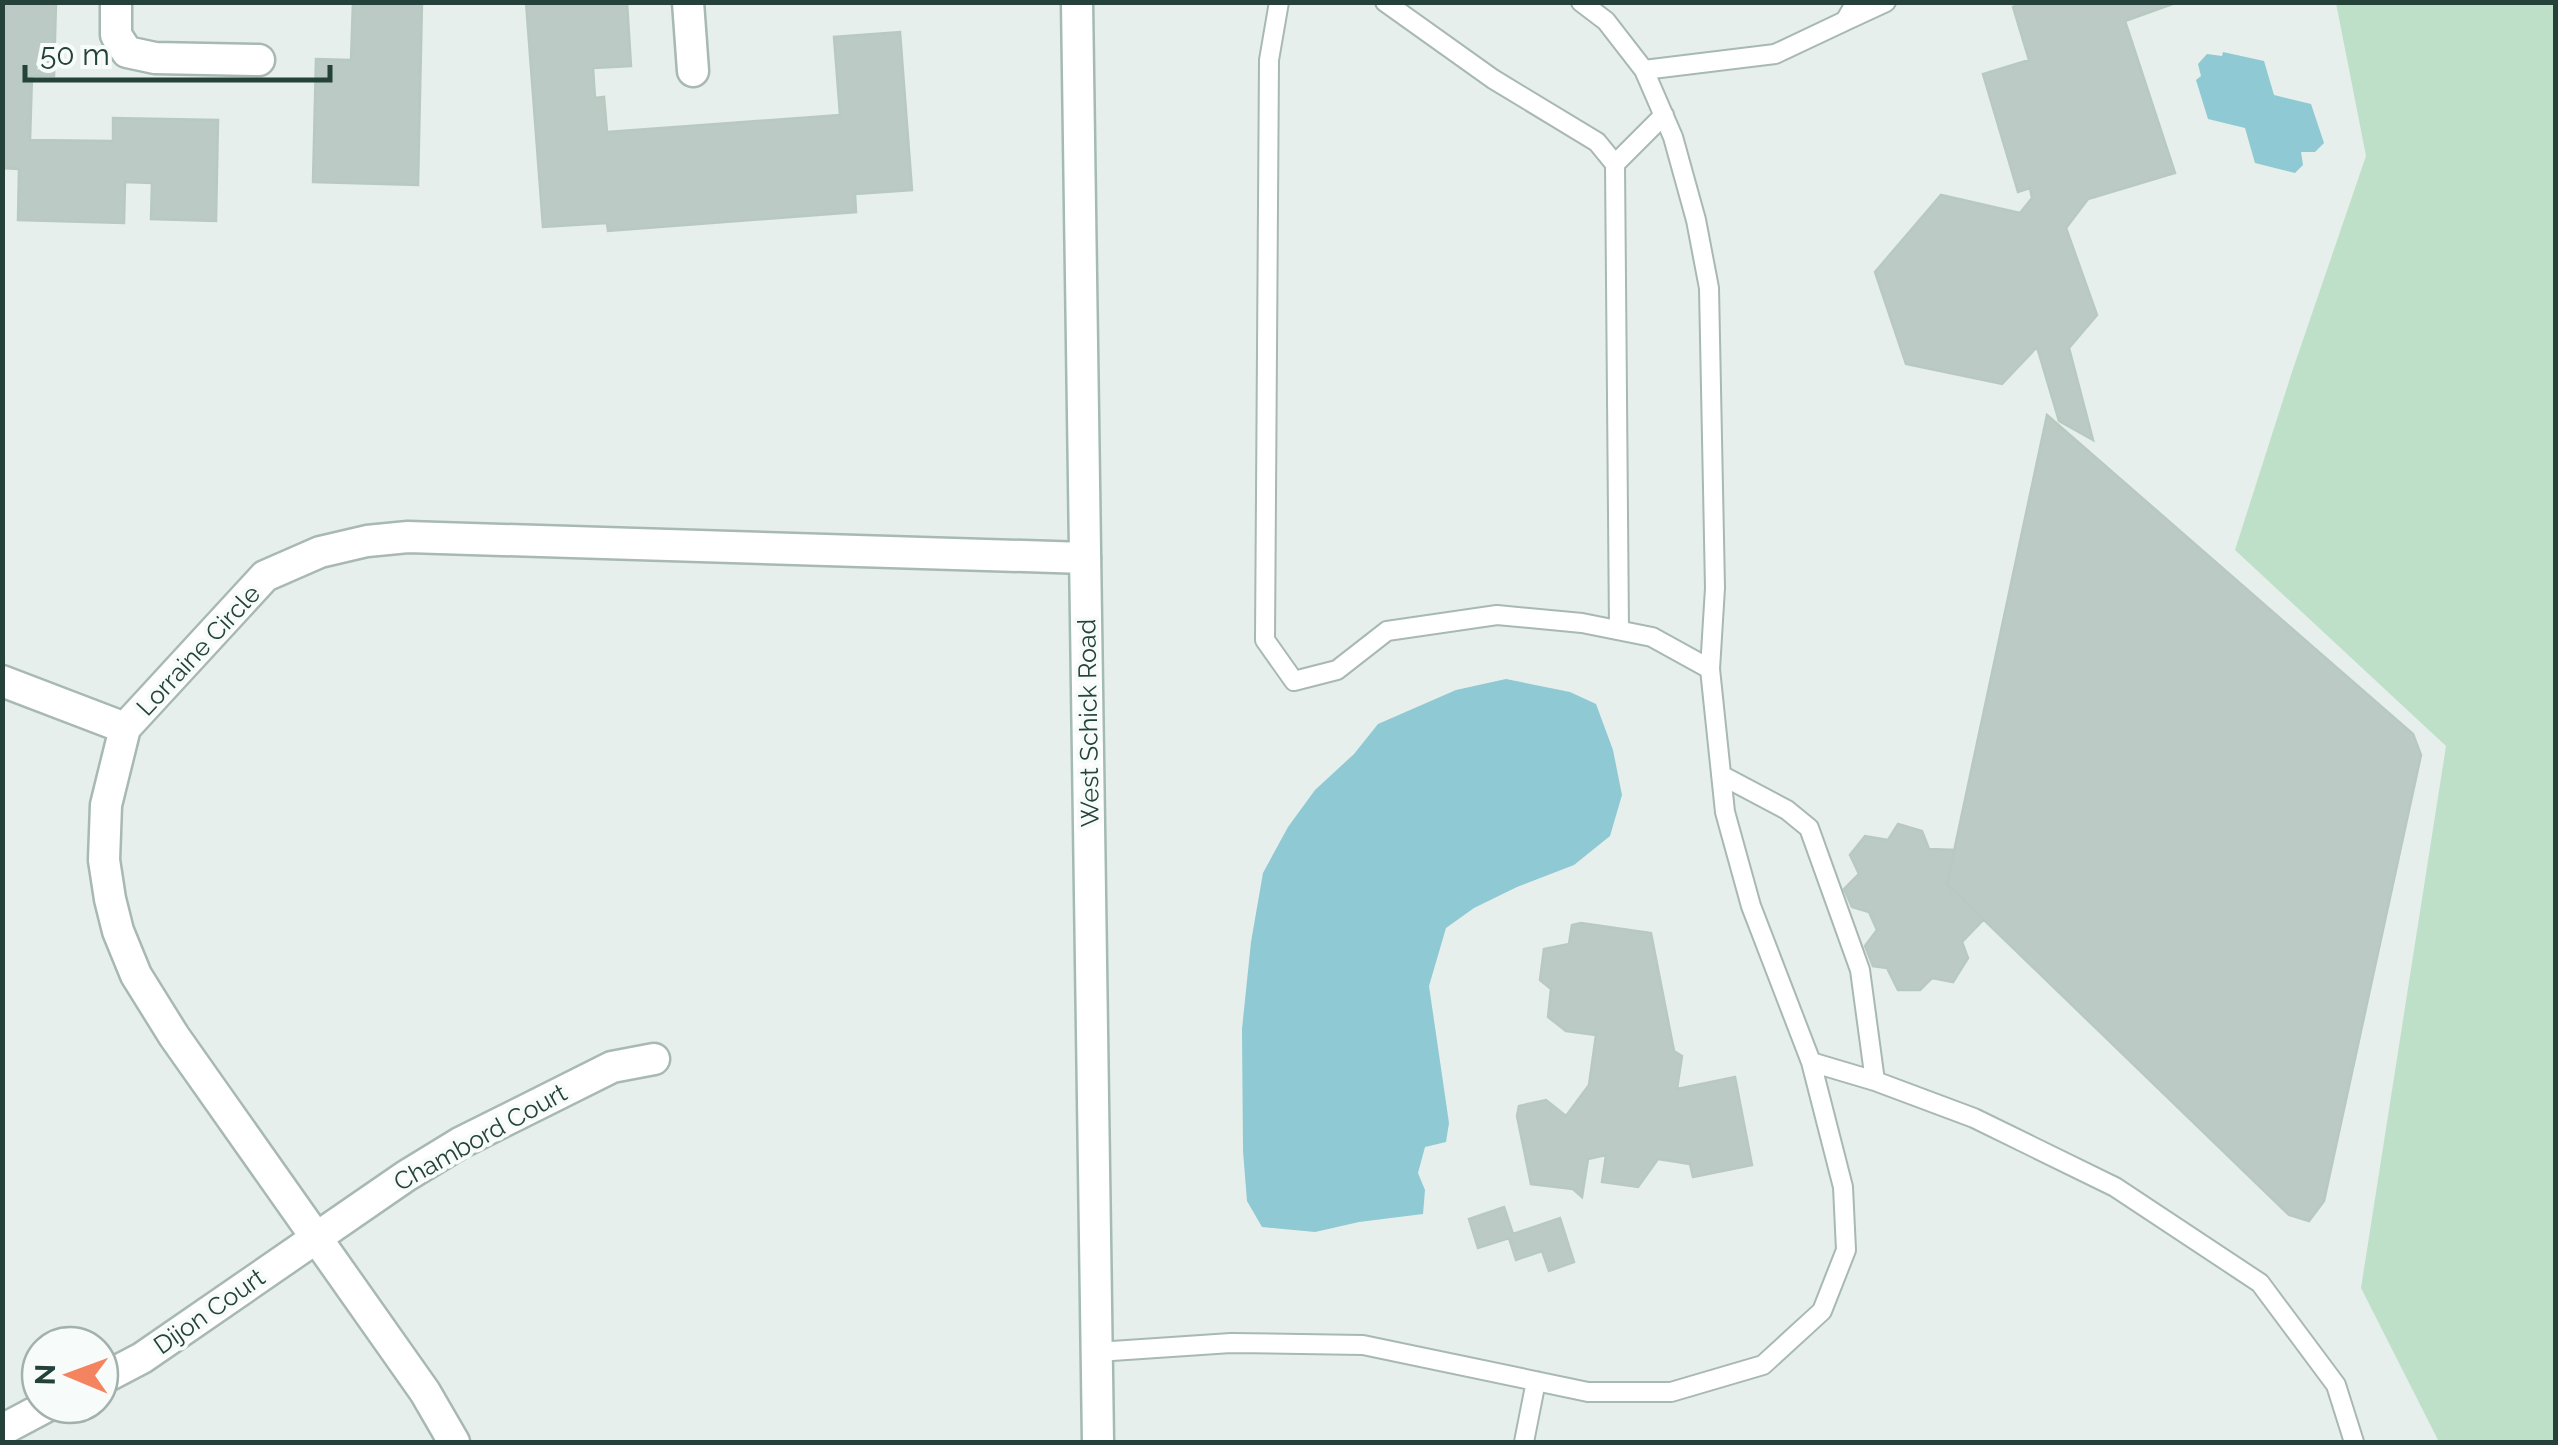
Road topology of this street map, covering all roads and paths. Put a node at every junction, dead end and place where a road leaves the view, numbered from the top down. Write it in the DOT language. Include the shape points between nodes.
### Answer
graph roads {
  1 [pos="116,2"];
  2 [pos="688,2"];
  3 [pos="1077,2"];
  4 [pos="1279,2"];
  5 [pos="1385,2"];
  6 [pos="1581,2"];
  7 [pos="1856,2"];
  8 [pos="1886,2"];
  9 [pos="1845,22"];
  10 [pos="259,60"];
  11 [pos="1644,70"];
  12 [pos="693,71"];
  13 [pos="1664,116"];
  14 [pos="1615,164"];
  15 [pos="1085,558"];
  16 [pos="1620,630"];
  17 [pos="1710,669"];
  18 [pos="2,681"];
  19 [pos="126,728"];
  20 [pos="1721,776"];
  21 [pos="654,1059"];
  22 [pos="1810,1062"];
  23 [pos="1875,1081"];
  24 [pos="316,1237"];
  25 [pos="1097,1352"];
  26 [pos="120,1370"];
  27 [pos="1536,1382"];
  28 [pos="454,1442"];
  29 [pos="1098,1442"];
  30 [pos="1524,1442"];
  31 [pos="2354,1442"];
  1 -- 10 [label="street" via="116,35 127,52"];
  2 -- 12 [label="street"];
  3 -- 15 [label="street, West Schick Road"];
  4 -- 16 [label="lane" via="1269,60 1265,640 1294,681 1337,670 1387,632 1497,615"];
  5 -- 14 [label="lane" via="1597,142"];
  6 -- 11 [label="lane" via="1606,21"];
  7 -- 9 [label="lane"];
  8 -- 9 [label="lane"];
  9 -- 11 [label="lane" via="1775,54"];
  11 -- 13 [label="lane"];
  13 -- 14 [label="lane"];
  13 -- 17 [label="lane" via="1710,288"];
  14 -- 16 [label="lane"];
  15 -- 19 [label="street, Lorraine Circle" via="367,541 265,576"];
  15 -- 25 [label="street, West Schick Road"];
  16 -- 17 [label="lane" via="1652,637"];
  17 -- 20 [label="lane"];
  18 -- 19 [label="street"];
  19 -- 24 [label="street, Lorraine Circle" via="106,806 104,860 118,931 174,1036"];
  20 -- 22 [label="lane" via="1751,906"];
  20 -- 23 [label="lane" via="1808,828 1860,970"];
  21 -- 24 [label="street, Chambord Court" via="612,1067 460,1142"];
  22 -- 23 [label="lane"];
  22 -- 27 [label="lane" via="1843,1188 1846,1250 1822,1310 1762,1365 1671,1392 1588,1392"];
  23 -- 31 [label="lane" via="1974,1118 2115,1187 2260,1283 2336,1385"];
  24 -- 26 [label="street, Dijon Court"];
  24 -- 28 [label="street, Lorraine Circle"];
  25 -- 27 [label="lane" via="1363,1344"];
  25 -- 29 [label="street, West Schick Road"];
  27 -- 30 [label="lane"];
}
